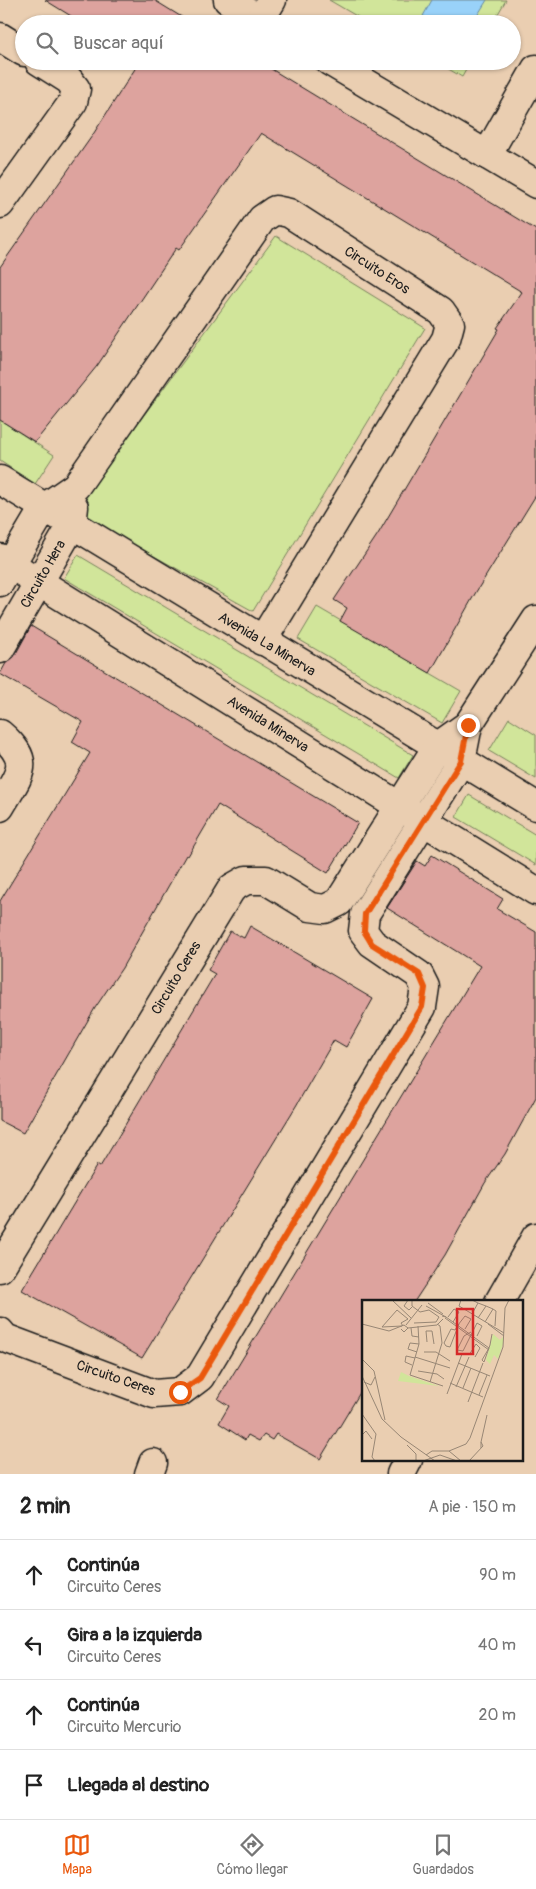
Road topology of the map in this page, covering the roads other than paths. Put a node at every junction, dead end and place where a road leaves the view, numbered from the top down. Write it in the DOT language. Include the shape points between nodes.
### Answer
graph roads {
  1 [pos="228,0"];
  2 [pos="266,15"];
  3 [pos="0,37"];
  4 [pos="15,46"];
  5 [pos="536,69"];
  6 [pos="54,70"];
  7 [pos="344,70"];
  8 [pos="487,155"];
  9 [pos="536,184"];
  10 [pos="0,204"];
  11 [pos="0,480"];
  12 [pos="76,486"];
  13 [pos="44,508"];
  14 [pos="72,525"];
  15 [pos="3,568"];
  16 [pos="38,582"];
  17 [pos="536,620"];
  18 [pos="262,641"];
  19 [pos="0,649"];
  20 [pos="468,725"];
  21 [pos="0,734"];
  22 [pos="437,747"];
  23 [pos="461,761"];
  24 [pos="399,805"];
  25 [pos="536,806"];
  26 [pos="0,807"];
  27 [pos="425,821"];
  28 [pos="536,891"];
  29 [pos="536,1237"];
  30 [pos="0,1268"];
  31 [pos="500,1300"];
  32 [pos="0,1332"];
  33 [pos="407,1462"];
  34 [pos="401,1474"];
  1 -- 2 [label="street"];
  3 -- 4 [label="street"];
  5 -- 8 [label="street"];
  6 -- 10 [label="street" via="69,80 76,90 73,102"];
  7 -- 8 [label="street"];
  8 -- 9 [label="street"];
  11 -- 13 [label="street, Avenida La Minerva"];
  12 -- 13 [label="street, Circuito Eros"];
  12 -- 14 [label="street, Circuito Eros"];
  12 -- 18 [label="street, Circuito Eros" via="262,218 275,210 290,213 441,311 450,324 446,339"];
  13 -- 14 [label="street, Avenida La Minerva"];
  13 -- 15 [label="street"];
  14 -- 16 [label="street, Circuito Hera"];
  14 -- 18 [label="street, Avenida La Minerva"];
  15 -- 16 [label="street, Avenida Minerva"];
  16 -- 19 [label="street, Circuito Hera"];
  16 -- 24 [label="street, Avenida Minerva"];
  17 -- 20 [label="street"];
  18 -- 22 [label="street, Avenida La Minerva"];
  20 -- 22 [label="street"];
  20 -- 23 [label="street, Circuito Ceres"];
  21 -- 26 [label="street" via="21,757 19,774"];
  22 -- 23 [label="street, Avenida La Minerva"];
  22 -- 24 [label="street, Circuito Ceres"];
  23 -- 25 [label="street, Avenida La Minerva"];
  23 -- 27 [label="street, Circuito Ceres"];
  24 -- 27 [label="street, Avenida Minerva"];
  24 -- 30 [label="street, Circuito Ceres" via="339,902 325,909 310,907 266,880 246,880 232,888"];
  27 -- 28 [label="street, Avenida Minerva"];
  27 -- 32 [label="street, Circuito Ceres" via="365,914 364,931 372,944 419,974 425,988 422,1007 200,1378 180,1392 154,1394 5,1338"];
  29 -- 31 [label="street"];
  33 -- 34 [label="street"];
}
